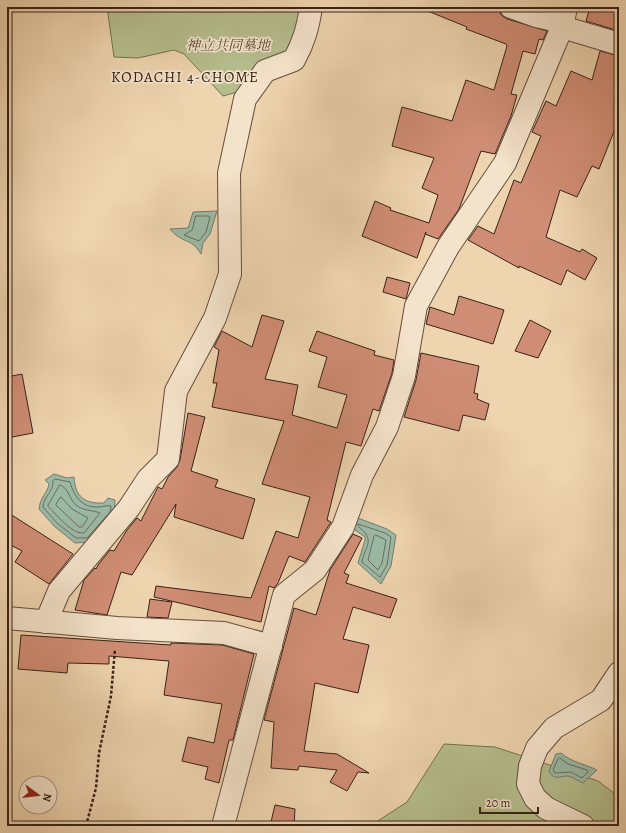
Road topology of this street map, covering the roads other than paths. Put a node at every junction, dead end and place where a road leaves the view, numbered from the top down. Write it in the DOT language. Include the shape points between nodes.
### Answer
graph roads {
  1 [pos="311,7"];
  2 [pos="511,7"];
  3 [pos="564,19"];
  4 [pos="619,44"];
  5 [pos="7,618"];
  6 [pos="46,622"];
  7 [pos="271,646"];
  8 [pos="619,673"];
  9 [pos="223,826"];
  10 [pos="583,826"];
  1 -- 6 [label="street" via="306,37 294,60 265,71 246,99 229,173 230,274 215,318 176,391 168,459 148,479 129,508 59,591"];
  2 -- 3 [label="street" via="536,16"];
  3 -- 4 [label="street"];
  3 -- 7 [label="street" via="506,163 448,247 416,306 404,376 387,426 362,475 343,527 315,570 284,595"];
  5 -- 6 [label="street"];
  6 -- 7 [label="street" via="224,633"];
  7 -- 9 [label="street"];
  8 -- 10 [label="street" via="601,700 554,728 537,748 530,766 528,784 536,798 546,808"];
}
